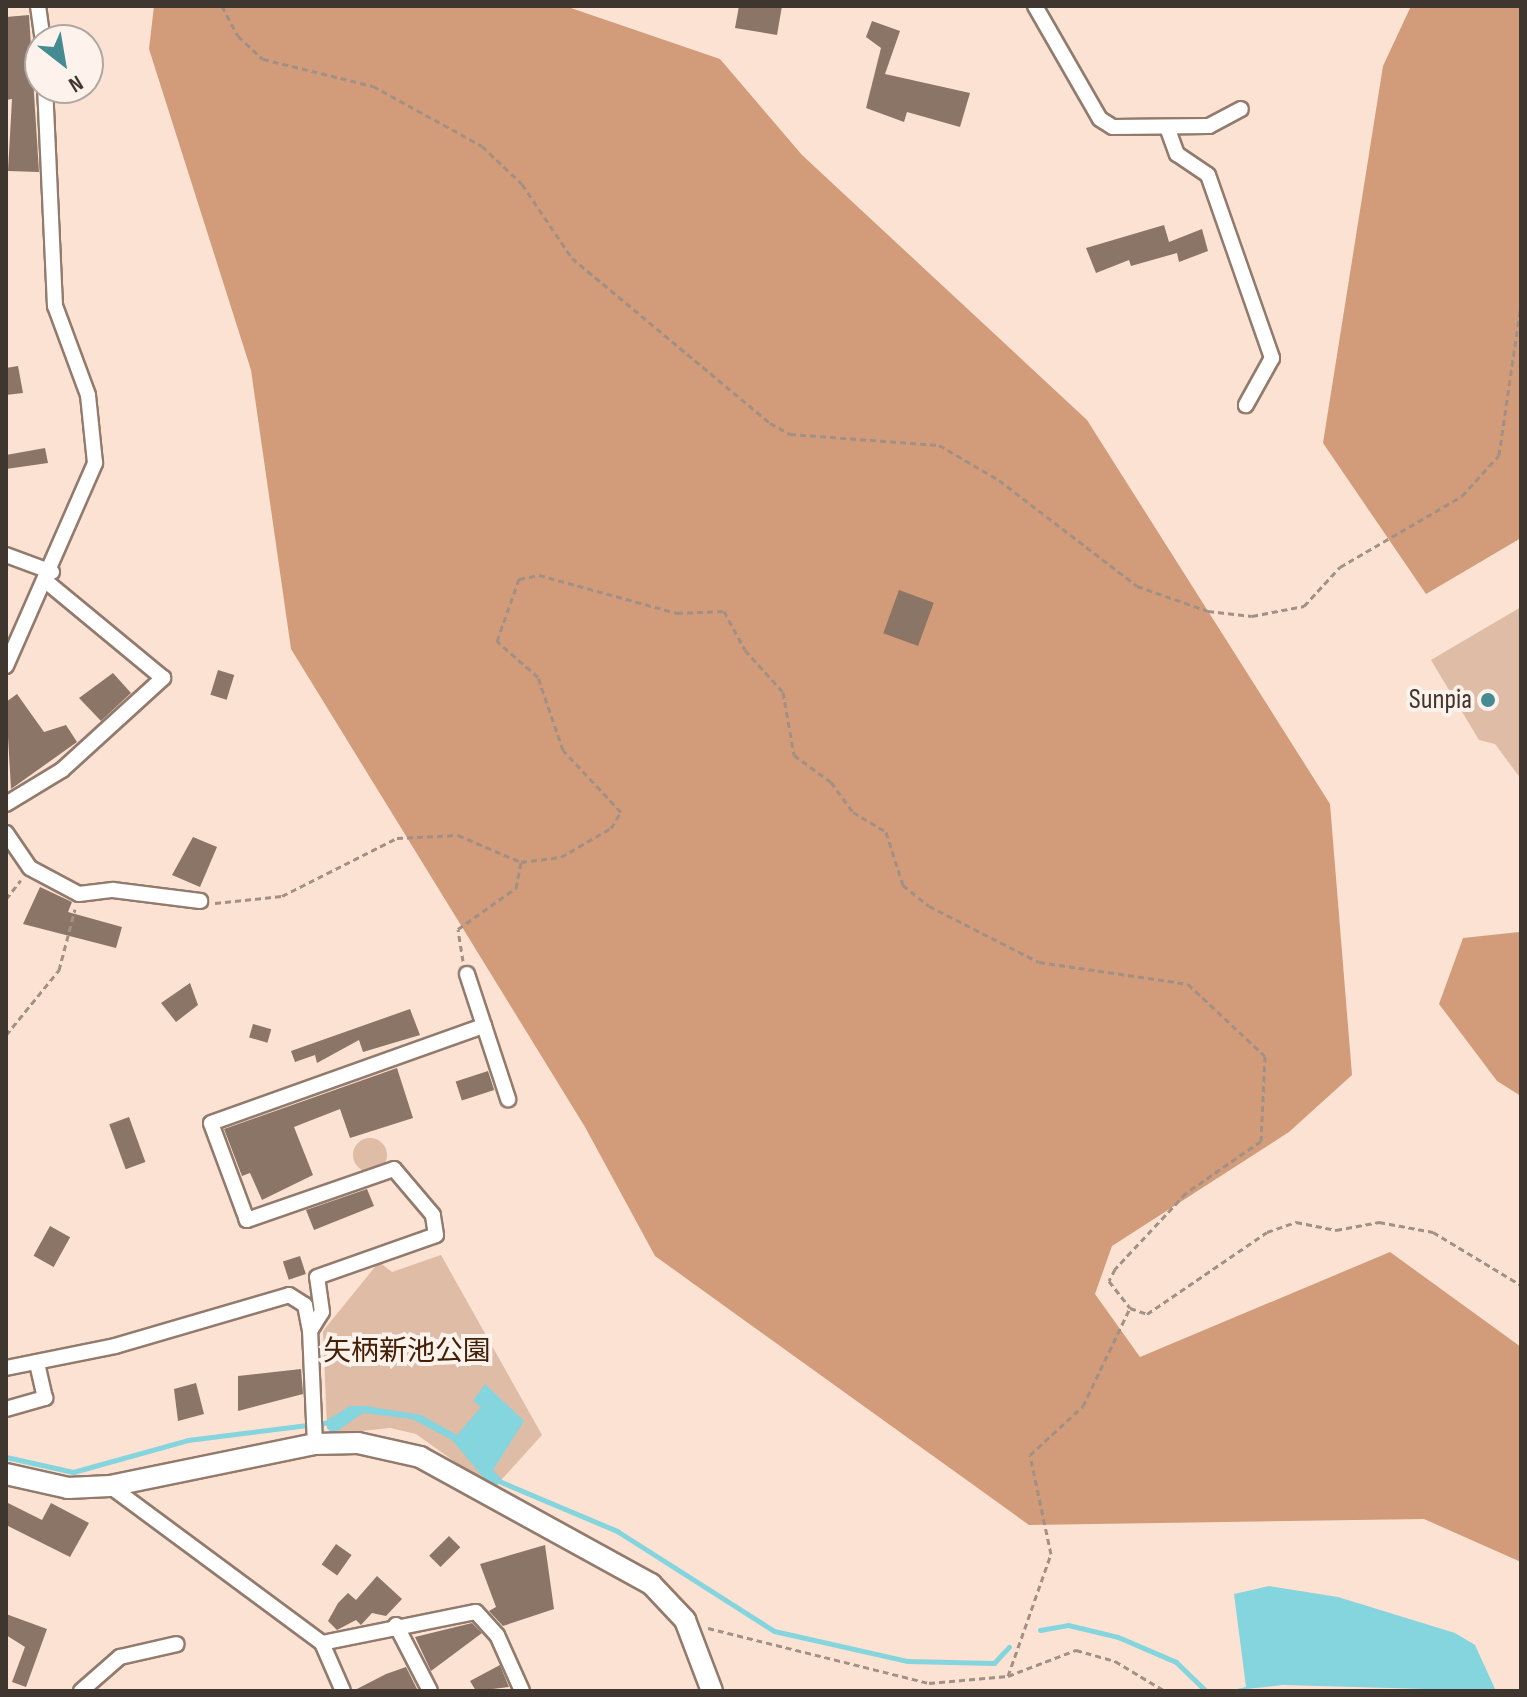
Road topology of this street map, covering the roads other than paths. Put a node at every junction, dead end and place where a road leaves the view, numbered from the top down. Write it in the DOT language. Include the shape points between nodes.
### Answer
graph roads {
  1 [pos="1035,6"];
  2 [pos="46,104"];
  3 [pos="1241,109"];
  4 [pos="1167,127"];
  5 [pos="1246,405"];
  6 [pos="6,555"];
  7 [pos="50,577"];
  8 [pos="6,666"];
  9 [pos="6,804"];
  10 [pos="6,833"];
  11 [pos="200,901"];
  12 [pos="467,974"];
  13 [pos="484,1026"];
  14 [pos="508,1099"];
  15 [pos="310,1331"];
  16 [pos="37,1362"];
  17 [pos="6,1368"];
  18 [pos="6,1409"];
  19 [pos="315,1439"];
  20 [pos="6,1474"];
  21 [pos="110,1486"];
  22 [pos="396,1625"];
  23 [pos="322,1643"];
  24 [pos="177,1644"];
  25 [pos="81,1691"];
  26 [pos="343,1691"];
  27 [pos="430,1691"];
  28 [pos="522,1691"];
  29 [pos="712,1691"];
  1 -- 4 [label="street" via="1100,119 1113,127"];
  2 -- 7 [label="street" via="55,306 88,395 95,463"];
  3 -- 4 [label="street" via="1209,126"];
  4 -- 5 [label="street" via="1177,154 1208,175 1272,358"];
  6 -- 7 [label="street"];
  7 -- 8 [label="street"];
  7 -- 9 [label="street" via="163,678 62,770"];
  10 -- 11 [label="street" via="30,868 79,894 113,890"];
  12 -- 13 [label="street"];
  13 -- 14 [label="street"];
  13 -- 15 [label="street" via="211,1123 247,1220 394,1169 433,1215 436,1235 317,1277 322,1312"];
  15 -- 16 [label="street" via="305,1305 289,1295"];
  15 -- 19 [label="street"];
  16 -- 17 [label="street"];
  16 -- 18 [label="street" via="45,1398"];
  19 -- 21 [label="street"];
  19 -- 29 [label="street" via="420,1457 627,1565 685,1620"];
  20 -- 21 [label="street" via="68,1488"];
  21 -- 23 [label="street"];
  22 -- 23 [label="street"];
  22 -- 27 [label="street"];
  22 -- 28 [label="street" via="476,1612 497,1635"];
  23 -- 26 [label="street"];
  24 -- 25 [label="street" via="120,1657"];
}
